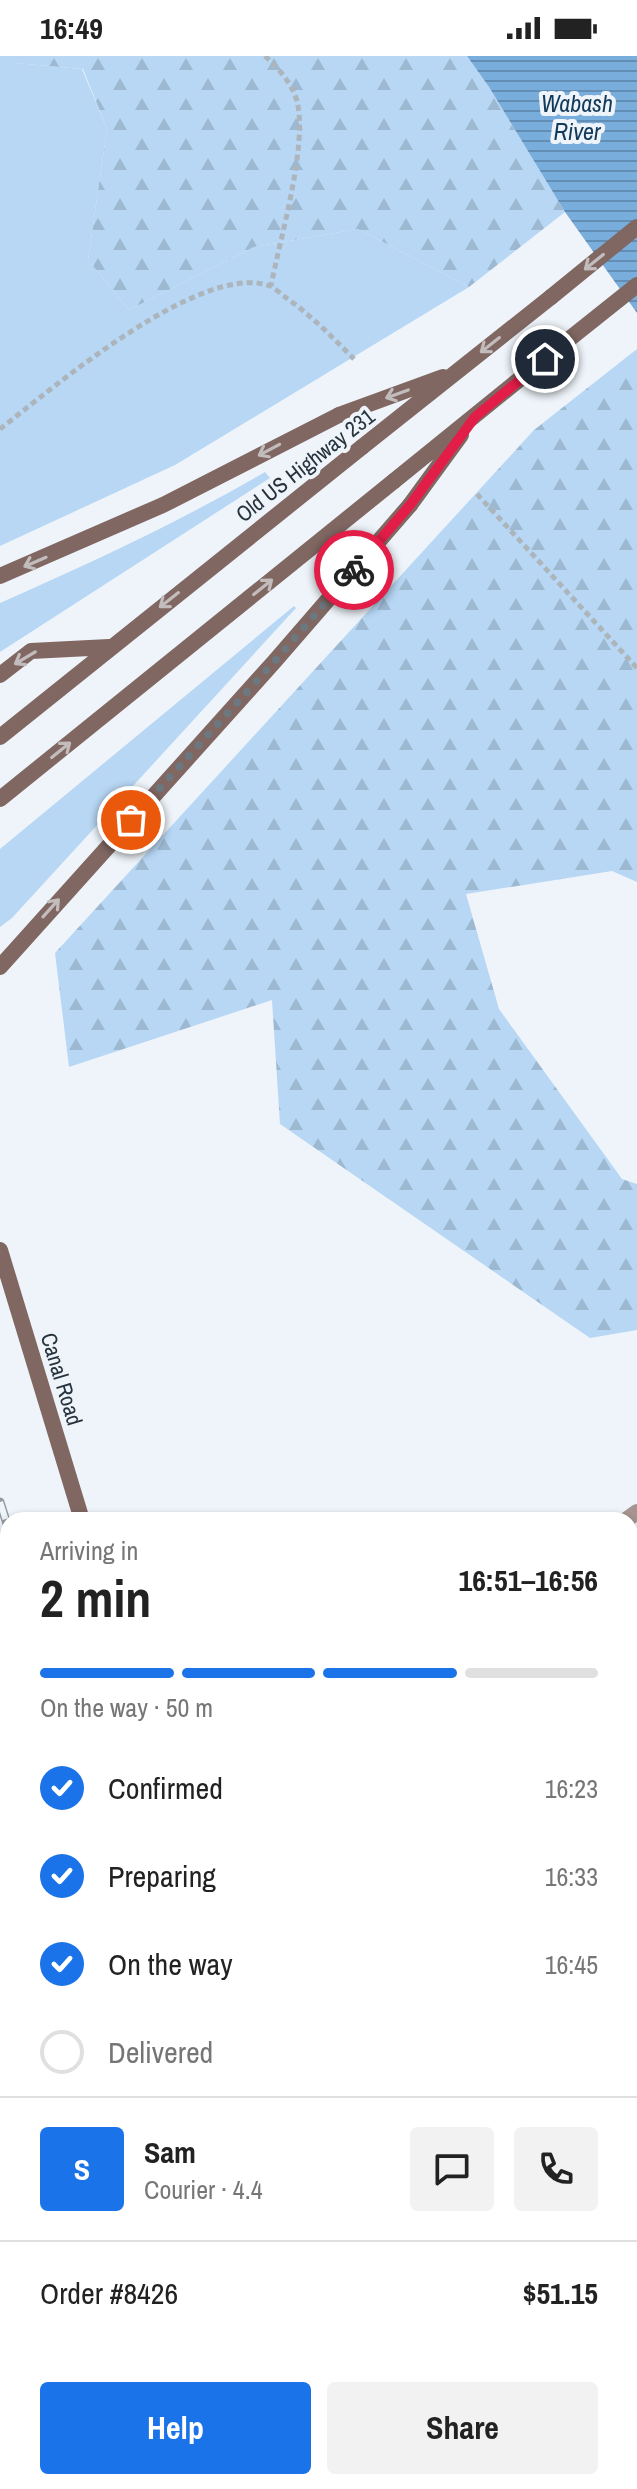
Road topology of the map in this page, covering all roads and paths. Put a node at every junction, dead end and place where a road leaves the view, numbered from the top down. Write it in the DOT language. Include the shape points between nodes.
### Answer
graph roads {
  1 [pos="265,56"];
  2 [pos="637,227"];
  3 [pos="637,285"];
  4 [pos="271,286"];
  5 [pos="354,359"];
  6 [pos="456,373"];
  7 [pos="475,417"];
  8 [pos="0,429"];
  9 [pos="477,494"];
  10 [pos="0,576"];
  11 [pos="109,647"];
  12 [pos="637,668"];
  13 [pos="0,675"];
  14 [pos="0,737"];
  15 [pos="0,799"];
  16 [pos="0,967"];
  17 [pos="0,1250"];
  18 [pos="80,1512"];
  1 -- 4 [label="path" via="297,100 300,141"];
  2 -- 6 [label="main road, Old US Highway 231, one-way, bridge"];
  3 -- 7 [label="main road, bridge"];
  4 -- 5 [label="path"];
  4 -- 8 [label="path" via="212,289 144,323"];
  6 -- 10 [label="main road, one-way, bridge" via="339,415 163,505"];
  6 -- 11 [label="main road, Old US Highway 231, one-way, bridge"];
  15 -- 7 [label="main road, one-way, bridge"];
  16 -- 7 [label="main road, one-way, bridge" via="410,505"];
  9 -- 12 [label="path"];
  11 -- 13 [label="main road, one-way" via="31,651"];
  11 -- 14 [label="main road, Old US Highway 231"];
  17 -- 18 [label="main road, Canal Road"];
}
